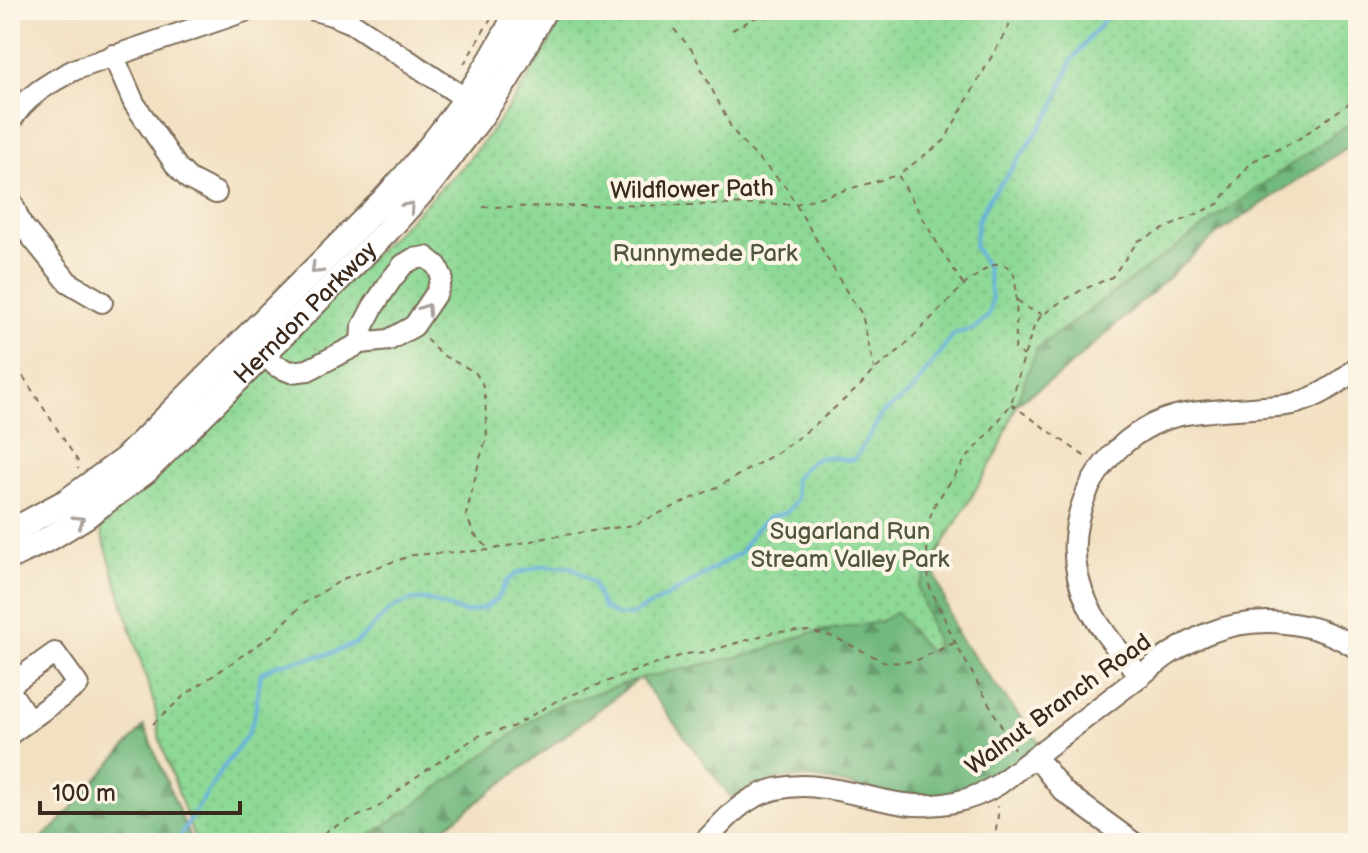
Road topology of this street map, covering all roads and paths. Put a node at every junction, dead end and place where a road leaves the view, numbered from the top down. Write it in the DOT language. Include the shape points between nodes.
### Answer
graph roads {
  1 [pos="248,10"];
  2 [pos="314,10"];
  3 [pos="496,10"];
  4 [pos="518,10"];
  5 [pos="544,10"];
  6 [pos="770,10"];
  7 [pos="1018,10"];
  8 [pos="674,29"];
  9 [pos="732,30"];
  10 [pos="113,55"];
  11 [pos="464,64"];
  12 [pos="1358,97"];
  13 [pos="475,105"];
  14 [pos="10,123"];
  15 [pos="898,175"];
  16 [pos="216,193"];
  17 [pos="10,198"];
  18 [pos="796,204"];
  19 [pos="483,207"];
  20 [pos="964,285"];
  21 [pos="1016,299"];
  22 [pos="102,302"];
  23 [pos="1044,314"];
  24 [pos="414,326"];
  25 [pos="361,343"];
  26 [pos="264,354"];
  27 [pos="10,356"];
  28 [pos="1024,356"];
  29 [pos="1358,366"];
  30 [pos="874,370"];
  31 [pos="1011,404"];
  32 [pos="1101,468"];
  33 [pos="81,492"];
  34 [pos="10,532"];
  35 [pos="489,550"];
  36 [pos="10,557"];
  37 [pos="955,642"];
  38 [pos="1358,649"];
  39 [pos="1141,676"];
  40 [pos="10,688"];
  41 [pos="29,720"];
  42 [pos="153,724"];
  43 [pos="10,734"];
  44 [pos="1026,755"];
  45 [pos="997,799"];
  46 [pos="317,843"];
  47 [pos="703,843"];
  48 [pos="994,843"];
  49 [pos="1134,843"];
  1 -- 10 [label="street"];
  2 -- 13 [label="street" via="352,23"];
  3 -- 11 [label="path"];
  4 -- 13 [label="main road, Herndon Parkway"];
  5 -- 13 [label="main road, Herndon Parkway" via="507,79"];
  6 -- 9 [label="path"];
  7 -- 15 [label="path" via="944,141"];
  8 -- 18 [label="path" via="692,50 732,129"];
  10 -- 14 [label="street" via="56,79"];
  10 -- 16 [label="street" via="134,103 177,167"];
  12 -- 23 [label="path" via="1297,140 1251,162 1218,204 1138,241 1112,277"];
  26 -- 13 [label="main road, Herndon Parkway, one-way" via="408,208 450,158"];
  13 -- 33 [label="main road, Herndon Parkway, one-way" via="144,441"];
  15 -- 18 [label="path, Wildflower Path"];
  15 -- 20 [label="path"];
  17 -- 22 [label="street" via="21,224 68,282"];
  18 -- 19 [label="path, Wildflower Path"];
  18 -- 30 [label="path" via="862,314"];
  20 -- 21 [label="path" via="999,263 1014,275"];
  20 -- 30 [label="path"];
  21 -- 23 [label="path"];
  21 -- 28 [label="path" via="1015,349"];
  23 -- 28 [label="path"];
  24 -- 25 [label="street" via="389,340"];
  24 -- 25 [label="street, one-way" via="442,277 426,257 403,265 391,280 362,328"];
  24 -- 35 [label="path" via="440,354 475,372 482,383 487,437 466,515"];
  25 -- 26 [label="street" via="308,370 291,372"];
  36 -- 26 [label="main road, Herndon Parkway, one-way" via="66,529 134,481"];
  27 -- 33 [label="path" via="79,463 74,481"];
  28 -- 31 [label="path"];
  29 -- 32 [label="street" via="1329,389 1293,404 1168,419 1130,438"];
  30 -- 35 [label="path" via="777,453 687,501 634,525"];
  31 -- 32 [label="path"];
  31 -- 37 [label="path" via="946,485 929,520 929,585"];
  32 -- 39 [label="street" via="1081,507 1077,573 1098,624"];
  33 -- 34 [label="main road, Herndon Parkway"];
  35 -- 42 [label="path" via="413,555 345,578 304,603 272,635 185,695"];
  37 -- 44 [label="path"];
  37 -- 46 [label="path" via="915,661 887,663 834,637 774,632 651,665 558,700 512,727 478,736 377,808 329,829"];
  38 -- 39 [label="street, Walnut Branch Road" via="1300,625 1252,623 1211,632"];
  39 -- 44 [label="street, Walnut Branch Road"];
  40 -- 41 [label="street"];
  40 -- 41 [label="street" via="55,653 78,685"];
  41 -- 43 [label="street"];
  44 -- 47 [label="street, Walnut Branch Road" via="991,789 952,803 905,804 804,785 768,791 738,808"];
  44 -- 49 [label="street" via="1063,791"];
  45 -- 48 [label="path"];
}
